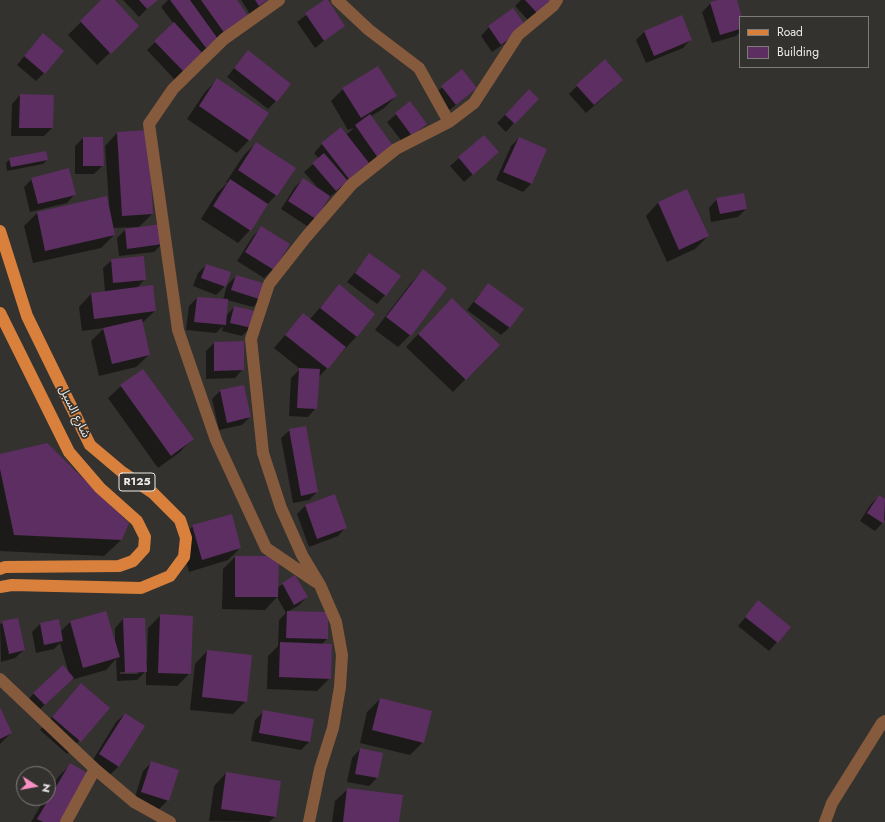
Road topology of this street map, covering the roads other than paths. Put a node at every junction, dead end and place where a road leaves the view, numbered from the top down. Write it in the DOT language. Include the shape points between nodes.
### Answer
graph roads {
  1 [pos="279,0"];
  2 [pos="337,0"];
  3 [pos="558,0"];
  4 [pos="449,122"];
  5 [pos="0,231"];
  6 [pos="0,313"];
  7 [pos="0,568"];
  8 [pos="320,585"];
  9 [pos="0,587"];
  10 [pos="0,679"];
  11 [pos="885,721"];
  12 [pos="95,769"];
  13 [pos="66,822"];
  14 [pos="170,822"];
  15 [pos="309,822"];
  16 [pos="825,822"];
  1 -- 8 [label="street" via="224,39 173,89 149,124 178,330 216,440 266,548"];
  2 -- 4 [label="street" via="369,30 419,68"];
  3 -- 4 [label="street" via="518,35 474,103"];
  4 -- 8 [label="street" via="396,149 352,184 269,284 251,339 263,453 281,508 302,555"];
  5 -- 9 [label="main road, شارع السبل / R125" via="27,316 90,445 122,472 153,493 180,520 186,538 184,557 170,576 141,588 12,585"];
  6 -- 7 [label="main road, شارع السبل / R125" via="69,452 100,488 137,521 145,537 144,549 133,561 119,566"];
  8 -- 15 [label="street" via="336,622 342,655 333,728 320,769"];
  10 -- 12 [label="street"];
  11 -- 16 [label="street" via="832,803"];
  12 -- 13 [label="street"];
  12 -- 14 [label="street" via="134,802"];
}
